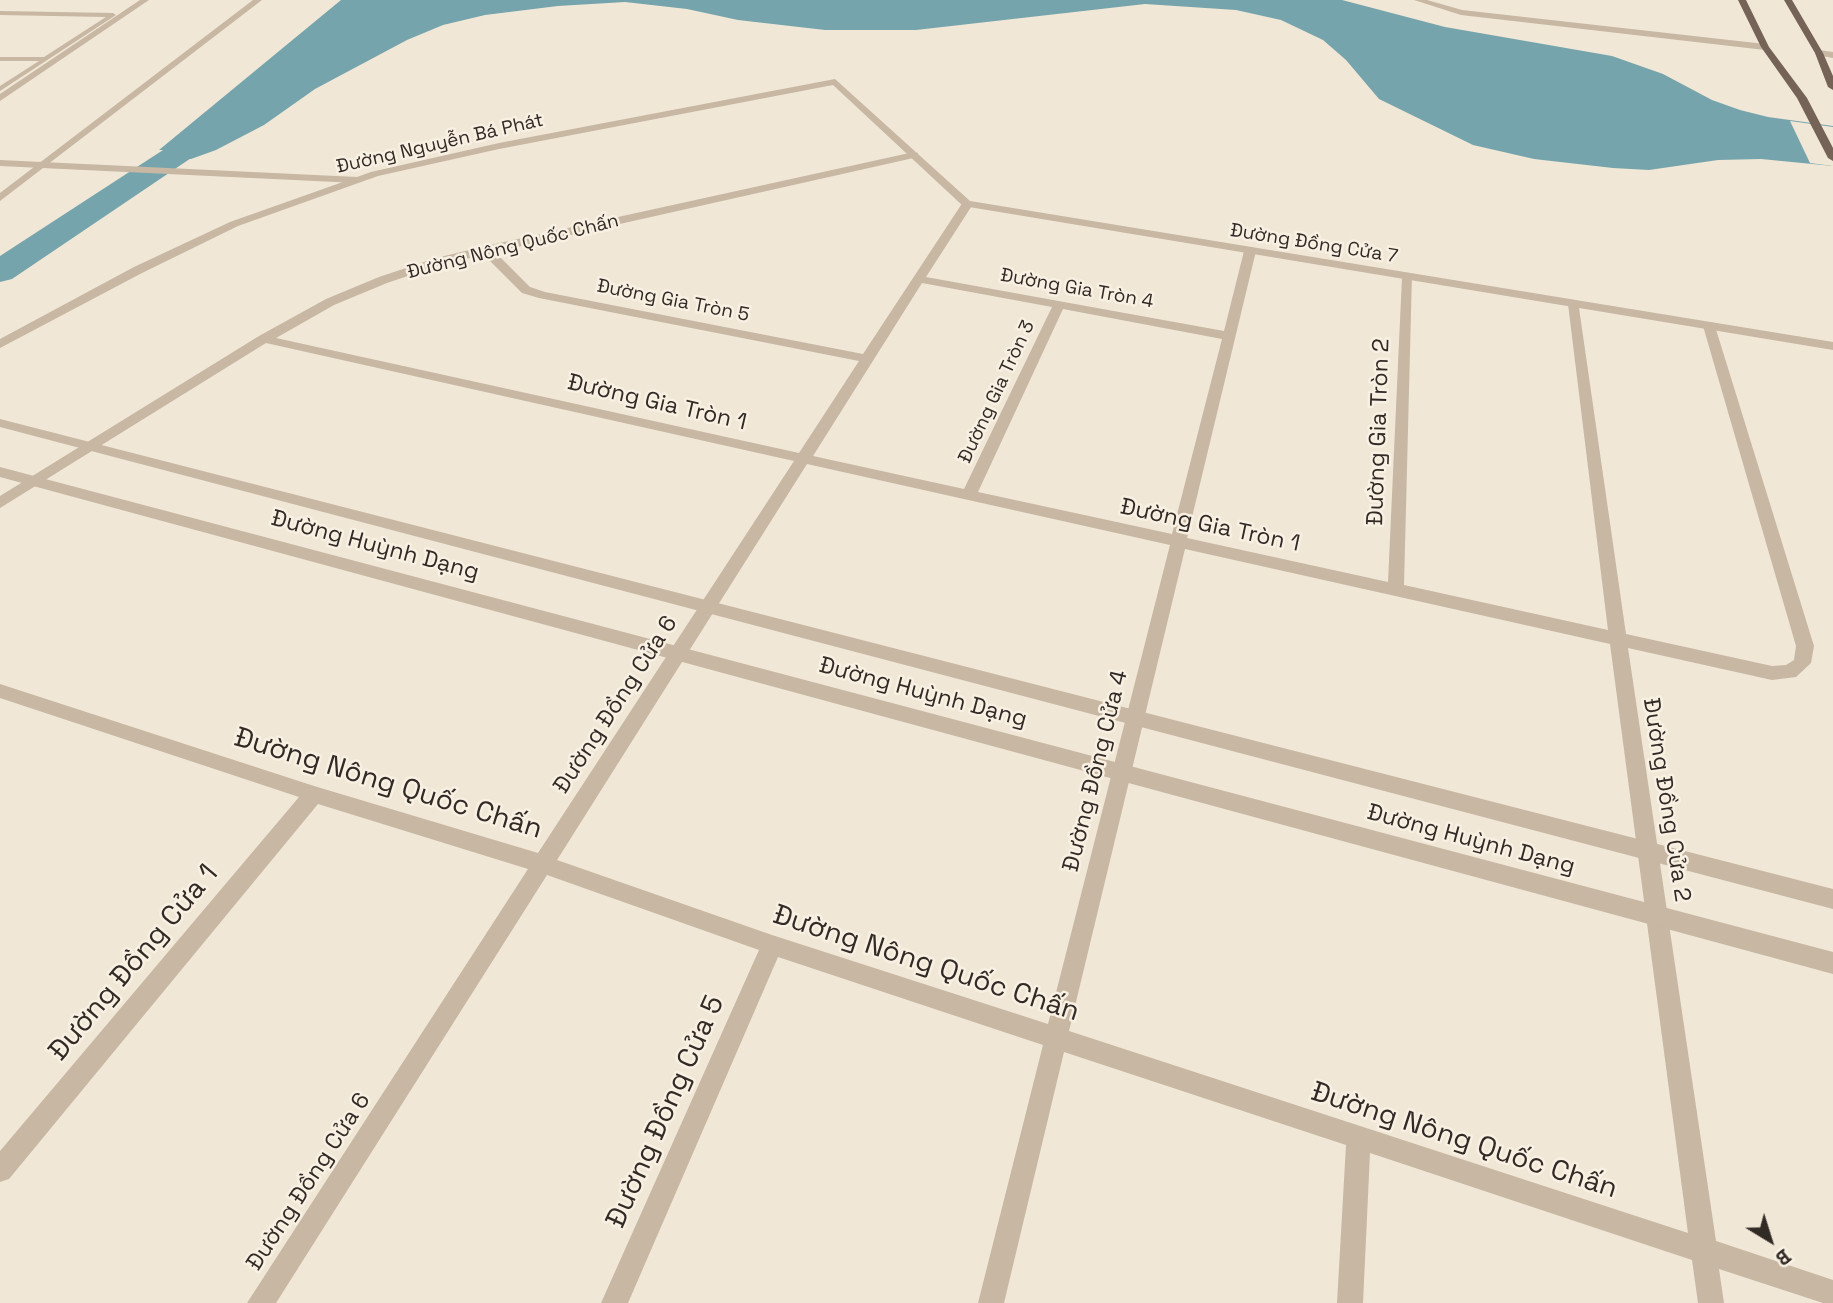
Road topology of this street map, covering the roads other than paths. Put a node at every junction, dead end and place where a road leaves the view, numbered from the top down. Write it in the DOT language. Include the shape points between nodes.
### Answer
graph roads {
  1 [pos="145,0"];
  2 [pos="258,0"];
  3 [pos="1418,0"];
  4 [pos="1742,0"];
  5 [pos="1788,0"];
  6 [pos="0,13"];
  7 [pos="118,15"];
  8 [pos="1765,47"];
  9 [pos="1819,53"];
  10 [pos="1833,55"];
  11 [pos="0,59"];
  12 [pos="47,59"];
  13 [pos="1833,87"];
  14 [pos="0,89"];
  15 [pos="0,97"];
  16 [pos="914,155"];
  17 [pos="1833,158"];
  18 [pos="0,163"];
  19 [pos="46,165"];
  20 [pos="357,180"];
  21 [pos="0,198"];
  22 [pos="967,204"];
  23 [pos="486,250"];
  24 [pos="1250,251"];
  25 [pos="1408,277"];
  26 [pos="919,279"];
  27 [pos="1574,304"];
  28 [pos="1059,305"];
  29 [pos="1709,326"];
  30 [pos="1229,336"];
  31 [pos="264,339"];
  32 [pos="0,344"];
  33 [pos="1833,346"];
  34 [pos="867,359"];
  35 [pos="0,423"];
  36 [pos="90,446"];
  37 [pos="804,458"];
  38 [pos="0,472"];
  39 [pos="35,480"];
  40 [pos="970,495"];
  41 [pos="0,503"];
  42 [pos="1178,542"];
  43 [pos="1396,590"];
  44 [pos="708,607"];
  45 [pos="1618,638"];
  46 [pos="678,653"];
  47 [pos="0,691"];
  48 [pos="1135,718"];
  49 [pos="1121,772"];
  50 [pos="314,794"];
  51 [pos="1646,850"];
  52 [pos="543,864"];
  53 [pos="1833,899"];
  54 [pos="1658,916"];
  55 [pos="772,944"];
  56 [pos="1833,963"];
  57 [pos="1056,1038"];
  58 [pos="1359,1137"];
  59 [pos="0,1170"];
  60 [pos="1704,1251"];
  61 [pos="1833,1293"];
  62 [pos="260,1303"];
  63 [pos="614,1303"];
  64 [pos="991,1303"];
  65 [pos="1350,1303"];
  66 [pos="1711,1303"];
  1 -- 7 [label="street"];
  2 -- 19 [label="street"];
  3 -- 8 [label="street" via="1461,12"];
  4 -- 8 [label="main road"];
  5 -- 9 [label="main road"];
  6 -- 7 [label="lane"];
  7 -- 12 [label="lane"];
  7 -- 15 [label="street"];
  8 -- 17 [label="main road" via="1802,98"];
  9 -- 10 [label="street"];
  9 -- 13 [label="main road"];
  11 -- 12 [label="lane"];
  12 -- 14 [label="lane"];
  16 -- 20 [label="street, Đường Nguyễn Bá Phát" via="835,82 452,156"];
  16 -- 22 [label="street"];
  16 -- 23 [label="street, Đường Nông Quốc Chấn"];
  18 -- 19 [label="street"];
  19 -- 20 [label="street"];
  19 -- 21 [label="street"];
  20 -- 32 [label="street, Đường Nguyễn Bá Phát" via="234,224"];
  22 -- 24 [label="street, Đường Đồng Cửa 7"];
  22 -- 26 [label="street, Đường Đồng Cửa 6"];
  23 -- 31 [label="street, Đường Nông Quốc Chấn" via="383,280 330,302"];
  23 -- 34 [label="street, Đường Gia Tròn 5" via="526,290 543,295"];
  24 -- 25 [label="street, Đường Đồng Cửa 7"];
  24 -- 30 [label="street, Đường Đồng Cửa 4"];
  25 -- 27 [label="street, Đường Đồng Cửa 7"];
  25 -- 43 [label="street, Đường Gia Tròn 2"];
  26 -- 28 [label="street, Đường Gia Tròn 4"];
  26 -- 34 [label="street, Đường Đồng Cửa 6"];
  27 -- 29 [label="street, Đường Đồng Cửa 7"];
  27 -- 45 [label="street, Đường Đồng Cửa 2"];
  28 -- 30 [label="street, Đường Gia Tròn 4"];
  28 -- 40 [label="street, Đường Gia Tròn 3"];
  29 -- 33 [label="street, Đường Đồng Cửa 7"];
  29 -- 45 [label="street, Đường Gia Tròn 1" via="1805,646 1802,663 1790,672 1772,673"];
  30 -- 42 [label="street, Đường Đồng Cửa 4"];
  31 -- 36 [label="street, Đường Nông Quốc Chấn"];
  31 -- 37 [label="street, Đường Gia Tròn 1"];
  34 -- 37 [label="street, Đường Đồng Cửa 6"];
  35 -- 36 [label="street, Đường Huỳnh Dạng"];
  36 -- 39 [label="street, Đường Nông Quốc Chấn"];
  36 -- 44 [label="street, Đường Huỳnh Dạng"];
  37 -- 40 [label="street, Đường Gia Tròn 1"];
  37 -- 44 [label="street, Đường Đồng Cửa 6"];
  38 -- 39 [label="street, Đường Huỳnh Dạng"];
  39 -- 41 [label="street, Đường Nông Quốc Chấn"];
  39 -- 46 [label="street, Đường Huỳnh Dạng"];
  40 -- 42 [label="street, Đường Gia Tròn 1"];
  42 -- 43 [label="street, Đường Gia Tròn 1"];
  42 -- 48 [label="street, Đường Đồng Cửa 4"];
  43 -- 45 [label="street, Đường Gia Tròn 1"];
  44 -- 46 [label="street, Đường Đồng Cửa 6"];
  44 -- 48 [label="street, Đường Huỳnh Dạng"];
  45 -- 51 [label="street, Đường Đồng Cửa 2"];
  46 -- 49 [label="street, Đường Huỳnh Dạng"];
  46 -- 52 [label="street, Đường Đồng Cửa 6"];
  47 -- 50 [label="street, Đường Nông Quốc Chấn"];
  48 -- 49 [label="street, Đường Đồng Cửa 4"];
  48 -- 51 [label="street, Đường Huỳnh Dạng"];
  49 -- 54 [label="street, Đường Huỳnh Dạng"];
  49 -- 57 [label="street, Đường Đồng Cửa 4"];
  50 -- 52 [label="street, Đường Nông Quốc Chấn"];
  50 -- 59 [label="street, Đường Đồng Cửa 1"];
  51 -- 53 [label="street, Đường Huỳnh Dạng"];
  51 -- 54 [label="street, Đường Đồng Cửa 2"];
  52 -- 55 [label="street, Đường Nông Quốc Chấn"];
  52 -- 62 [label="street, Đường Đồng Cửa 6"];
  54 -- 56 [label="street, Đường Huỳnh Dạng"];
  54 -- 60 [label="street, Đường Đồng Cửa 2"];
  55 -- 57 [label="street, Đường Nông Quốc Chấn"];
  55 -- 63 [label="street, Đường Đồng Cửa 5"];
  57 -- 58 [label="street, Đường Nông Quốc Chấn"];
  57 -- 64 [label="street, Đường Đồng Cửa 4"];
  58 -- 60 [label="street, Đường Nông Quốc Chấn"];
  58 -- 65 [label="street"];
  60 -- 61 [label="street, Đường Nông Quốc Chấn"];
  60 -- 66 [label="street, Đường Đồng Cửa 2"];
}
